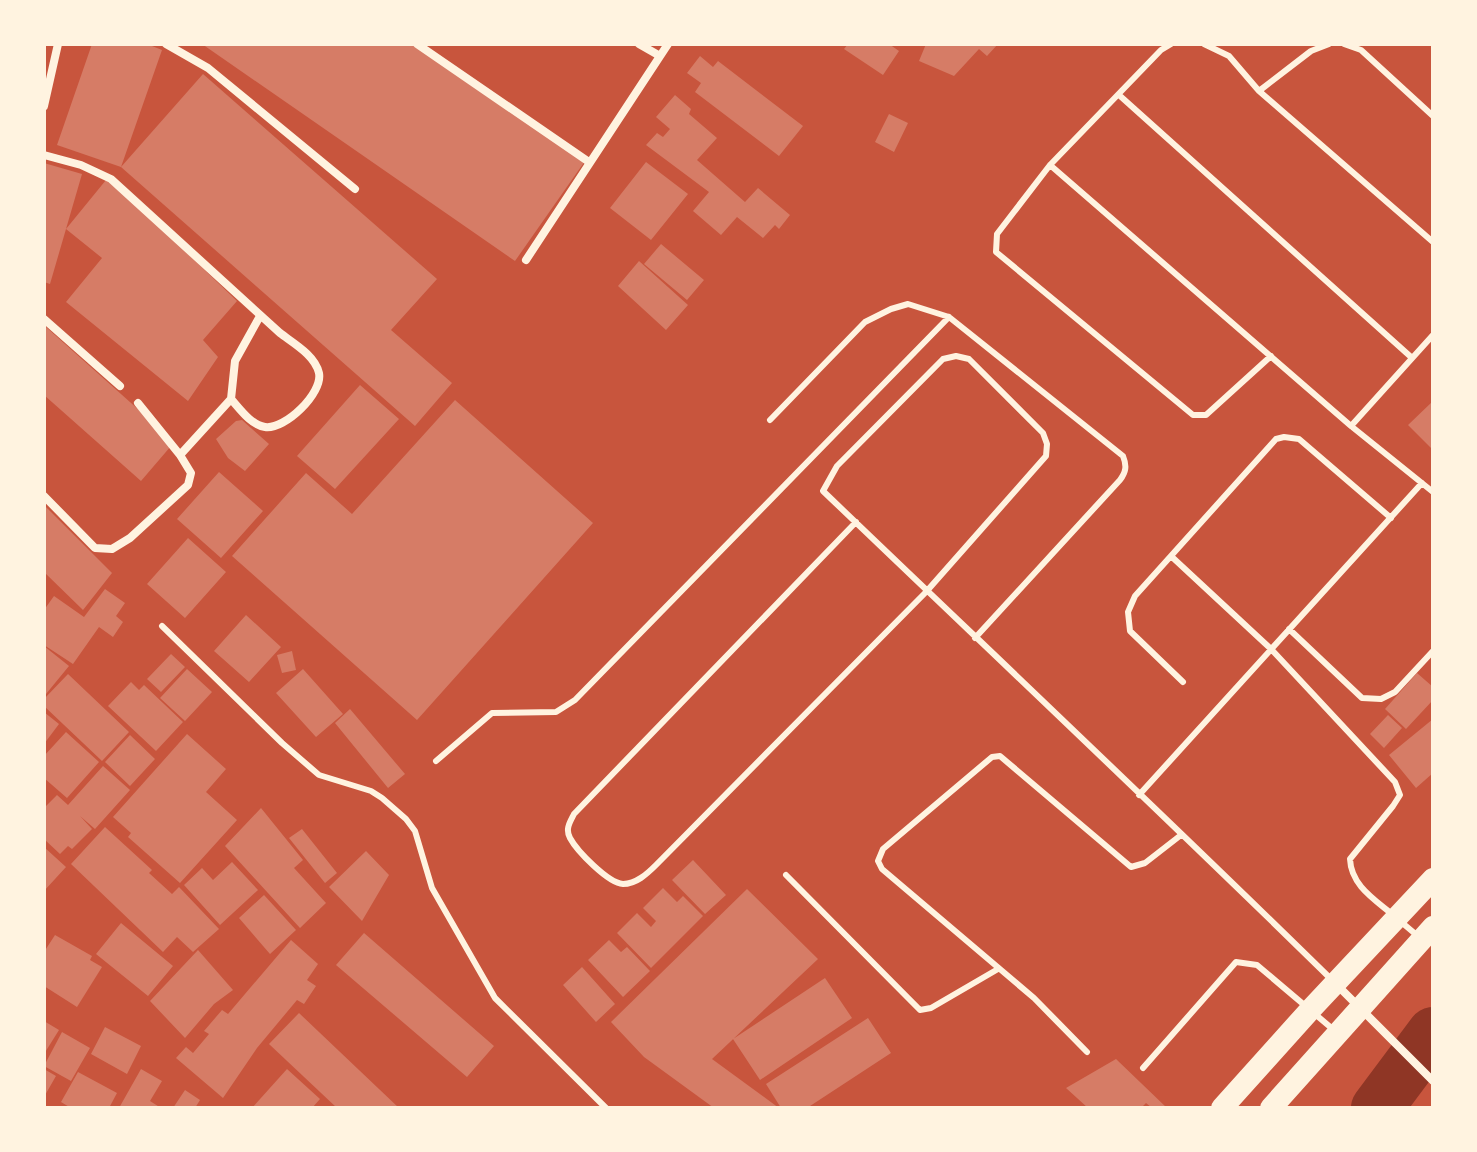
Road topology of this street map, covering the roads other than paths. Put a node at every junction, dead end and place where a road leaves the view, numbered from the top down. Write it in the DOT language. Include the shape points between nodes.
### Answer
graph roads {
  1 [pos="58,44"];
  2 [pos="166,44"];
  3 [pos="417,44"];
  4 [pos="639,44"];
  5 [pos="668,44"];
  6 [pos="1171,44"];
  7 [pos="1204,44"];
  8 [pos="1329,44"];
  9 [pos="1344,44"];
  10 [pos="660,56"];
  11 [pos="1259,91"];
  12 [pos="1119,95"];
  13 [pos="44,106"];
  14 [pos="1433,116"];
  15 [pos="44,155"];
  16 [pos="589,162"];
  17 [pos="1050,165"];
  18 [pos="355,189"];
  19 [pos="1433,242"];
  20 [pos="526,260"];
  21 [pos="260,316"];
  22 [pos="949,317"];
  23 [pos="44,319"];
  24 [pos="1433,335"];
  25 [pos="1271,356"];
  26 [pos="1411,357"];
  27 [pos="120,386"];
  28 [pos="231,399"];
  29 [pos="138,403"];
  30 [pos="770,420"];
  31 [pos="1351,426"];
  32 [pos="180,455"];
  33 [pos="1422,483"];
  34 [pos="1433,492"];
  35 [pos="44,496"];
  36 [pos="1391,518"];
  37 [pos="856,522"];
  38 [pos="1172,557"];
  39 [pos="926,592"];
  40 [pos="162,626"];
  41 [pos="1289,629"];
  42 [pos="975,638"];
  43 [pos="1271,649"];
  44 [pos="1433,651"];
  45 [pos="1183,682"];
  46 [pos="436,761"];
  47 [pos="1139,795"];
  48 [pos="1181,835"];
  49 [pos="786,875"];
  50 [pos="1433,879"];
  51 [pos="1397,918"];
  52 [pos="1427,933"];
  53 [pos="998,969"];
  54 [pos="1335,983"];
  55 [pos="1361,1007"];
  56 [pos="1311,1009"];
  57 [pos="1338,1033"];
  58 [pos="1087,1052"];
  59 [pos="1143,1068"];
  60 [pos="1430,1078"];
  61 [pos="606,1108"];
  62 [pos="1222,1108"];
  63 [pos="1271,1108"];
  1 -- 13 [label="street"];
  2 -- 18 [label="street" via="208,68"];
  3 -- 16 [label="street"];
  4 -- 10 [label="street"];
  5 -- 10 [label="street"];
  6 -- 12 [label="lane"];
  7 -- 11 [label="lane" via="1229,56"];
  8 -- 11 [label="lane" via="1311,51"];
  9 -- 14 [label="lane" via="1361,50"];
  10 -- 16 [label="street"];
  11 -- 19 [label="lane"];
  12 -- 17 [label="lane"];
  12 -- 26 [label="lane"];
  15 -- 21 [label="street" via="111,179"];
  16 -- 20 [label="street"];
  17 -- 25 [label="lane"];
  17 -- 25 [label="lane" via="997,234 996,252 1193,415 1206,415"];
  21 -- 28 [label="street" via="235,361"];
  21 -- 28 [label="street" via="311,359 320,376 316,389 294,414 264,427"];
  22 -- 30 [label="lane" via="908,304 865,322"];
  22 -- 42 [label="lane" via="1126,463 1120,480"];
  22 -- 46 [label="lane" via="575,700 556,712 492,713"];
  23 -- 27 [label="street"];
  24 -- 26 [label="lane"];
  25 -- 31 [label="lane"];
  26 -- 31 [label="lane"];
  28 -- 32 [label="street"];
  29 -- 32 [label="street"];
  31 -- 33 [label="lane"];
  32 -- 35 [label="street" via="191,473 188,485 112,549 95,548"];
  33 -- 34 [label="lane"];
  33 -- 36 [label="lane"];
  36 -- 38 [label="lane" via="1299,439 1284,437 1271,444"];
  36 -- 41 [label="lane"];
  37 -- 39 [label="lane"];
  37 -- 39 [label="lane" via="823,491 837,466 943,359 969,359 1043,433 1046,456"];
  37 -- 39 [label="lane" via="574,814 567,827 570,838 597,869 622,884 645,875"];
  38 -- 43 [label="lane"];
  38 -- 45 [label="lane" via="1135,596 1128,612 1130,631"];
  39 -- 42 [label="lane"];
  40 -- 61 [label="lane" via="319,775 371,791 406,819 415,831 432,888 495,998"];
  41 -- 43 [label="lane"];
  41 -- 44 [label="lane" via="1362,698 1381,699 1395,692"];
  42 -- 47 [label="lane"];
  43 -- 47 [label="lane"];
  43 -- 51 [label="lane" via="1399,789 1393,806 1350,859 1361,888"];
  47 -- 48 [label="lane"];
  48 -- 53 [label="lane" via="1145,863 1131,867 1000,756 992,757 883,849 878,861"];
  48 -- 54 [label="lane"];
  49 -- 53 [label="lane" via="920,1010"];
  50 -- 51 [label="highway"];
  51 -- 52 [label="lane"];
  51 -- 54 [label="highway"];
  52 -- 55 [label="highway"];
  53 -- 58 [label="lane"];
  54 -- 55 [label="street"];
  54 -- 56 [label="highway"];
  55 -- 57 [label="highway"];
  55 -- 60 [label="street"];
  56 -- 57 [label="lane"];
  56 -- 59 [label="lane" via="1257,965 1236,962"];
  56 -- 62 [label="highway"];
  57 -- 63 [label="highway"];
}
